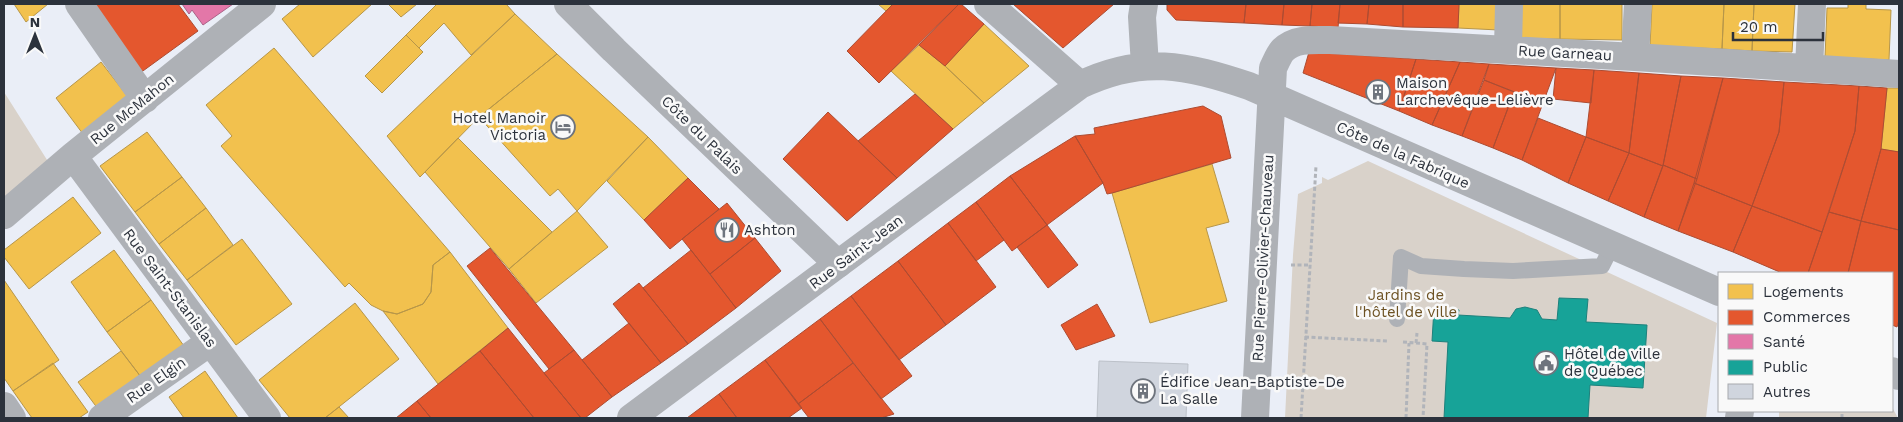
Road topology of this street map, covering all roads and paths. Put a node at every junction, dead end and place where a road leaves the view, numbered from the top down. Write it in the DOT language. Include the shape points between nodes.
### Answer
graph roads {
  1 [pos="79,4"];
  2 [pos="262,4"];
  3 [pos="568,4"];
  4 [pos="988,4"];
  5 [pos="1144,4"];
  6 [pos="1509,4"];
  7 [pos="1638,4"];
  8 [pos="1812,4"];
  9 [pos="1508,49"];
  10 [pos="1635,57"];
  11 [pos="1145,66"];
  12 [pos="1809,68"];
  13 [pos="1899,74"];
  14 [pos="1080,85"];
  15 [pos="1271,97"];
  16 [pos="145,99"];
  17 [pos="73,156"];
  18 [pos="1316,166"];
  19 [pos="4,215"];
  20 [pos="1612,246"];
  21 [pos="838,264"];
  22 [pos="1288,265"];
  23 [pos="1309,265"];
  24 [pos="1718,292"];
  25 [pos="1397,319"];
  26 [pos="1418,326"];
  27 [pos="1305,337"];
  28 [pos="210,342"];
  29 [pos="1390,342"];
  30 [pos="1399,342"];
  31 [pos="1409,343"];
  32 [pos="1416,343"];
  33 [pos="4,406"];
  34 [pos="12,418"];
  35 [pos="102,418"];
  36 [pos="267,418"];
  37 [pos="631,418"];
  38 [pos="1255,418"];
  39 [pos="1301,418"];
  40 [pos="1406,418"];
  41 [pos="1423,418"];
  1 -- 16 [label="street"];
  2 -- 16 [label="street, Rue McMahon"];
  3 -- 21 [label="street, Côte du Palais"];
  4 -- 14 [label="street"];
  5 -- 11 [label="street"];
  6 -- 9 [label="street"];
  7 -- 10 [label="street"];
  8 -- 12 [label="street"];
  9 -- 10 [label="street, Rue Garneau"];
  9 -- 15 [label="street, Rue Garneau" via="1311,39 1282,50 1273,68"];
  10 -- 12 [label="street, Rue Garneau"];
  11 -- 14 [label="street, Côte de la Fabrique" via="1102,74"];
  11 -- 15 [label="street, Côte de la Fabrique" via="1193,69 1249,86"];
  12 -- 13 [label="street, Rue Garneau"];
  14 -- 21 [label="street, Rue Saint-Jean"];
  15 -- 20 [label="street, Côte de la Fabrique"];
  15 -- 38 [label="street, Rue Pierre-Olivier-Chauveau"];
  16 -- 17 [label="street, Rue McMahon"];
  17 -- 19 [label="street, Rue McMahon"];
  17 -- 28 [label="street, Rue Saint-Stanislas"];
  18 -- 23 [label="path"];
  20 -- 24 [label="street, Côte de la Fabrique"];
  20 -- 25 [label="lane" via="1602,266 1523,270 1421,266 1401,257"];
  21 -- 37 [label="street, Rue Saint-Jean"];
  22 -- 23 [label="path"];
  23 -- 27 [label="path"];
  26 -- 32 [label="path"];
  27 -- 29 [label="path"];
  27 -- 39 [label="path"];
  28 -- 35 [label="street, Rue Elgin"];
  28 -- 36 [label="street, Rue Saint-Stanislas"];
  30 -- 31 [label="path"];
  31 -- 32 [label="path"];
  31 -- 40 [label="path"];
  32 -- 41 [label="path" via="1427,344"];
  33 -- 34 [label="street"];
}
